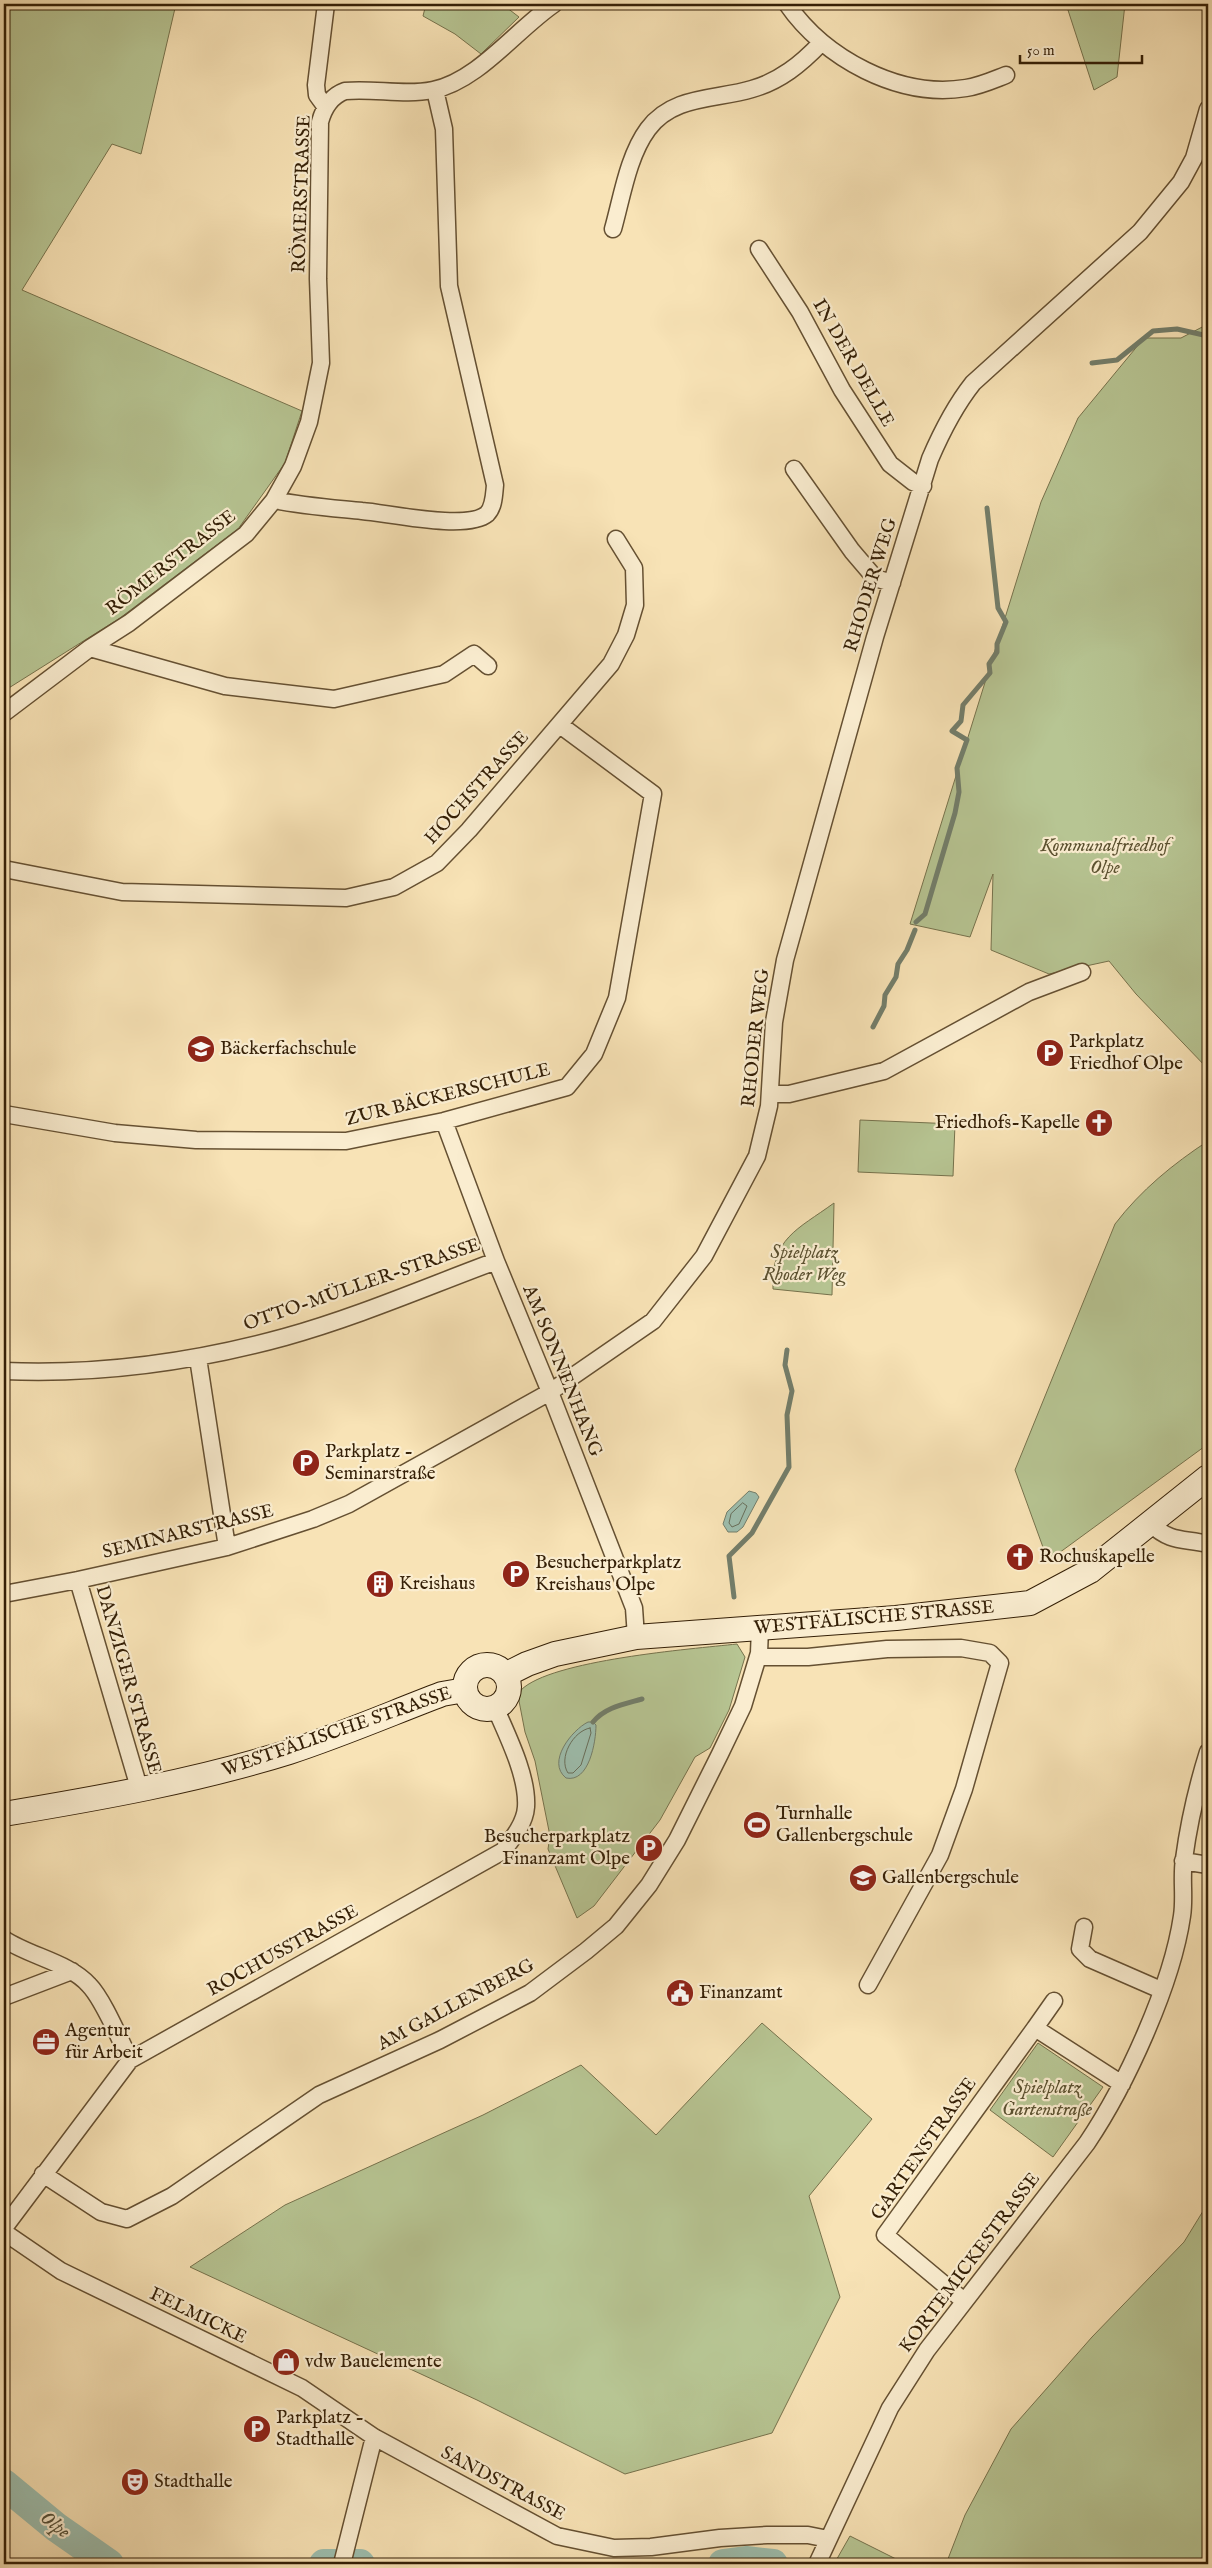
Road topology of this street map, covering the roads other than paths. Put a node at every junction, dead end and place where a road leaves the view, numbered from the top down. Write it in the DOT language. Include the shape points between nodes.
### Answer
graph roads {
  1 [pos="326,4"];
  2 [pos="554,4"];
  3 [pos="787,4"];
  4 [pos="821,43"];
  5 [pos="1006,75"];
  6 [pos="435,90"];
  7 [pos="325,106"];
  8 [pos="1208,109"];
  9 [pos="613,229"];
  10 [pos="759,249"];
  11 [pos="794,469"];
  12 [pos="923,486"];
  13 [pos="274,500"];
  14 [pos="616,539"];
  15 [pos="892,583"];
  16 [pos="90,648"];
  17 [pos="488,666"];
  18 [pos="4,713"];
  19 [pos="560,725"];
  20 [pos="4,869"];
  21 [pos="1082,972"];
  22 [pos="770,1094"];
  23 [pos="4,1114"];
  24 [pos="444,1120"];
  25 [pos="752,1166"];
  26 [pos="496,1262"];
  27 [pos="198,1358"];
  28 [pos="4,1371"];
  29 [pos="550,1392"];
  30 [pos="1208,1477"];
  31 [pos="1151,1524"];
  32 [pos="1208,1544"];
  33 [pos="227,1546"];
  34 [pos="78,1580"];
  35 [pos="4,1594"];
  36 [pos="760,1628"];
  37 [pos="636,1637"];
  38 [pos="759,1653"];
  39 [pos="506,1675"];
  40 [pos="465,1690"];
  41 [pos="495,1707"];
  42 [pos="1208,1752"];
  43 [pos="140,1791"];
  44 [pos="4,1814"];
  45 [pos="1183,1861"];
  46 [pos="1208,1865"];
  47 [pos="1084,1927"];
  48 [pos="4,1940"];
  49 [pos="72,1972"];
  50 [pos="868,1985"];
  51 [pos="1161,1990"];
  52 [pos="4,1997"];
  53 [pos="1054,2001"];
  54 [pos="1035,2028"];
  55 [pos="130,2060"];
  56 [pos="1122,2084"];
  57 [pos="43,2174"];
  58 [pos="4,2228"];
  59 [pos="4,2232"];
  60 [pos="964,2301"];
  61 [pos="374,2437"];
  62 [pos="828,2539"];
  63 [pos="344,2557"];
  64 [pos="819,2559"];
  1 -- 7 [label="street" via="316,85"];
  2 -- 6 [label="street" via="480,66"];
  3 -- 4 [label="street"];
  4 -- 5 [label="street" via="871,74 921,87 966,88"];
  4 -- 9 [label="street" via="781,78 750,90 698,98 662,114 648,129 636,151"];
  6 -- 7 [label="street" via="345,90"];
  6 -- 13 [label="street" via="444,129 449,286 495,486 494,502 487,514 476,520 439,521 300,506"];
  7 -- 13 [label="street, RÖMERSTRASSE" via="320,122 318,279 321,362 309,422 293,466"];
  8 -- 12 [label="street, RHODER WEG" via="1194,158 1181,182 1140,232 996,360 954,407 930,459"];
  10 -- 12 [label="street, IN DER DELLE" via="890,464"];
  11 -- 15 [label="street" via="875,578"];
  12 -- 15 [label="street, RHODER WEG"];
  13 -- 16 [label="street, RÖMERSTRASSE" via="246,534 129,623"];
  14 -- 19 [label="street, HOCHSTRASSE" via="634,568 635,605 626,635 611,664"];
  15 -- 22 [label="street, RHODER WEG" via="785,960 774,1022"];
  16 -- 17 [label="street" via="225,686 334,699 444,674 474,654"];
  16 -- 18 [label="street, RÖMERSTRASSE"];
  19 -- 20 [label="street, HOCHSTRASSE" via="437,863 394,887 346,898 122,892"];
  19 -- 24 [label="street, ZUR BÄCKERSCHULE" via="654,794 616,998 594,1054 567,1087"];
  21 -- 22 [label="street" via="1029,992 884,1071 788,1094"];
  22 -- 25 [label="street, RHODER WEG" via="766,1125"];
  23 -- 24 [label="street, ZUR BÄCKERSCHULE" via="115,1133 196,1140 346,1141"];
  24 -- 26 [label="street, AM SONNENHANG"];
  25 -- 29 [label="street, SEMINARSTRASSE" via="704,1256 653,1321"];
  26 -- 27 [label="street, OTTO-MÜLLER-STRASSE" via="286,1336"];
  26 -- 29 [label="street, AM SONNENHANG"];
  27 -- 28 [label="street, OTTO-MÜLLER-STRASSE" via="121,1368"];
  27 -- 33 [label="street"];
  29 -- 33 [label="street, SEMINARSTRASSE" via="349,1504"];
  29 -- 37 [label="street, AM SONNENHANG" via="634,1608"];
  30 -- 31 [label="street, WESTFÄLISCHE STRASSE"];
  31 -- 32 [label="street" via="1162,1535 1173,1539"];
  31 -- 36 [label="street, WESTFÄLISCHE STRASSE" via="1090,1571 1030,1602 896,1618"];
  33 -- 34 [label="street, SEMINARSTRASSE"];
  34 -- 35 [label="street, SEMINARSTRASSE"];
  34 -- 43 [label="street, DANZIGER STRASSE"];
  36 -- 37 [label="street, WESTFÄLISCHE STRASSE"];
  36 -- 38 [label="street, AM GALLENBERG"];
  37 -- 39 [label="street, WESTFÄLISCHE STRASSE" via="555,1654"];
  38 -- 50 [label="street" via="765,1657 808,1657 961,1648 990,1652 1000,1663 990,1707 940,1855"];
  38 -- 57 [label="street, AM GALLENBERG" via="742,1706 720,1754 677,1840 649,1885 616,1926 537,1988 440,2040 319,2095 172,2196 127,2220 101,2212"];
  39 -- 40 [label="street" via="496,1667 481,1665 470,1673"];
  39 -- 41 [label="street" via="509,1692 506,1699"];
  40 -- 41 [label="street" via="472,1703 479,1707"];
  40 -- 43 [label="street, WESTFÄLISCHE STRASSE" via="442,1694 291,1751"];
  41 -- 55 [label="street, ROCHUSSTRASSE" via="513,1751 526,1807 515,1836 503,1850"];
  42 -- 45 [label="street, KORTEMICKESTRASSE" via="1195,1794"];
  43 -- 44 [label="street, WESTFÄLISCHE STRASSE"];
  45 -- 46 [label="street"];
  45 -- 51 [label="street, KORTEMICKESTRASSE" via="1182,1915"];
  47 -- 51 [label="street" via="1080,1949 1090,1959"];
  48 -- 49 [label="street"];
  49 -- 52 [label="street"];
  49 -- 55 [label="street" via="90,1985"];
  51 -- 56 [label="street, KORTEMICKESTRASSE"];
  53 -- 54 [label="street, GARTENSTRASSE"];
  54 -- 56 [label="street"];
  54 -- 60 [label="street, GARTENSTRASSE" via="884,2235"];
  55 -- 57 [label="street, ROCHUSSTRASSE"];
  56 -- 60 [label="street, KORTEMICKESTRASSE" via="1087,2143"];
  57 -- 58 [label="street, ROCHUSSTRASSE"];
  59 -- 61 [label="street, FELMICKE" via="61,2271 302,2388"];
  60 -- 62 [label="street, KORTEMICKESTRASSE" via="926,2350 890,2408"];
  61 -- 62 [label="street, SANDSTRASSE" via="536,2526 579,2543 623,2548 768,2535 808,2535"];
  61 -- 63 [label="street"];
  62 -- 64 [label="street, KORTEMICKESTRASSE"];
}
